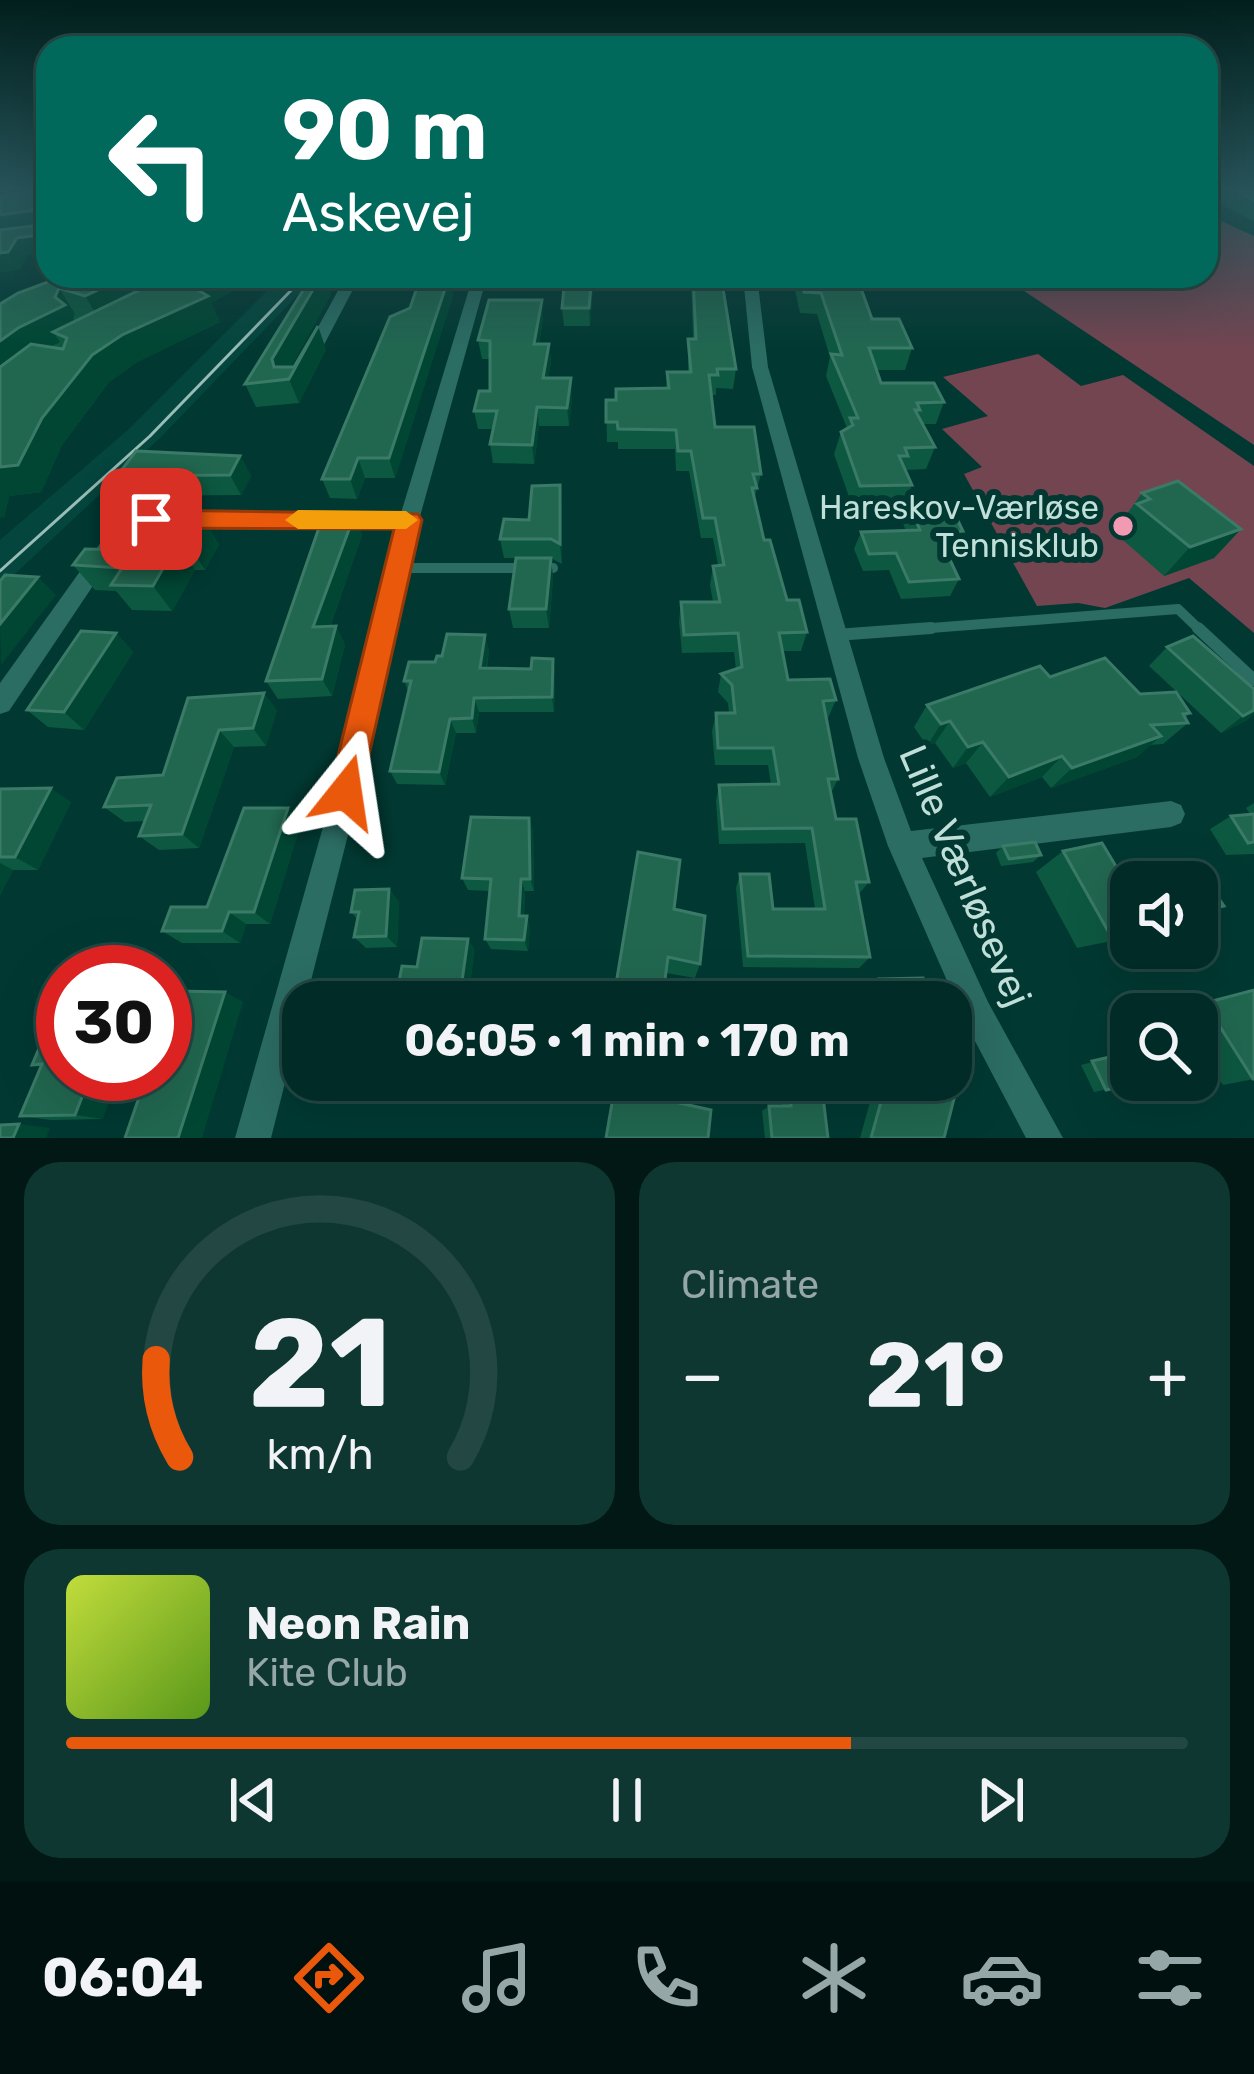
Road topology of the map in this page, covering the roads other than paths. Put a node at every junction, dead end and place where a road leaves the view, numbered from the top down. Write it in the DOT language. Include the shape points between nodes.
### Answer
graph roads {
  1 [pos="347,288"];
  2 [pos="477,288"];
  3 [pos="751,288"];
  4 [pos="294,385"];
  5 [pos="409,520"];
  6 [pos="399,568"];
  7 [pos="553,568"];
  8 [pos="836,635"];
  9 [pos="1254,680"];
  10 [pos="0,703"];
  11 [pos="1171,814"];
  12 [pos="902,846"];
  13 [pos="253,1138"];
  14 [pos="1046,1138"];
  1 -- 4 [label="street"];
  2 -- 5 [label="street"];
  3 -- 8 [label="street, Lille Værløsevej" via="760,367"];
  5 -- 6 [label="street"];
  5 -- 10 [label="street" via="151,519 132,526 116,536"];
  6 -- 7 [label="lane"];
  6 -- 13 [label="street"];
  8 -- 9 [label="lane" via="1178,609"];
  8 -- 12 [label="street, Lille Værløsevej"];
  11 -- 12 [label="street"];
  12 -- 14 [label="street, Lille Værløsevej" via="977,1013"];
}
